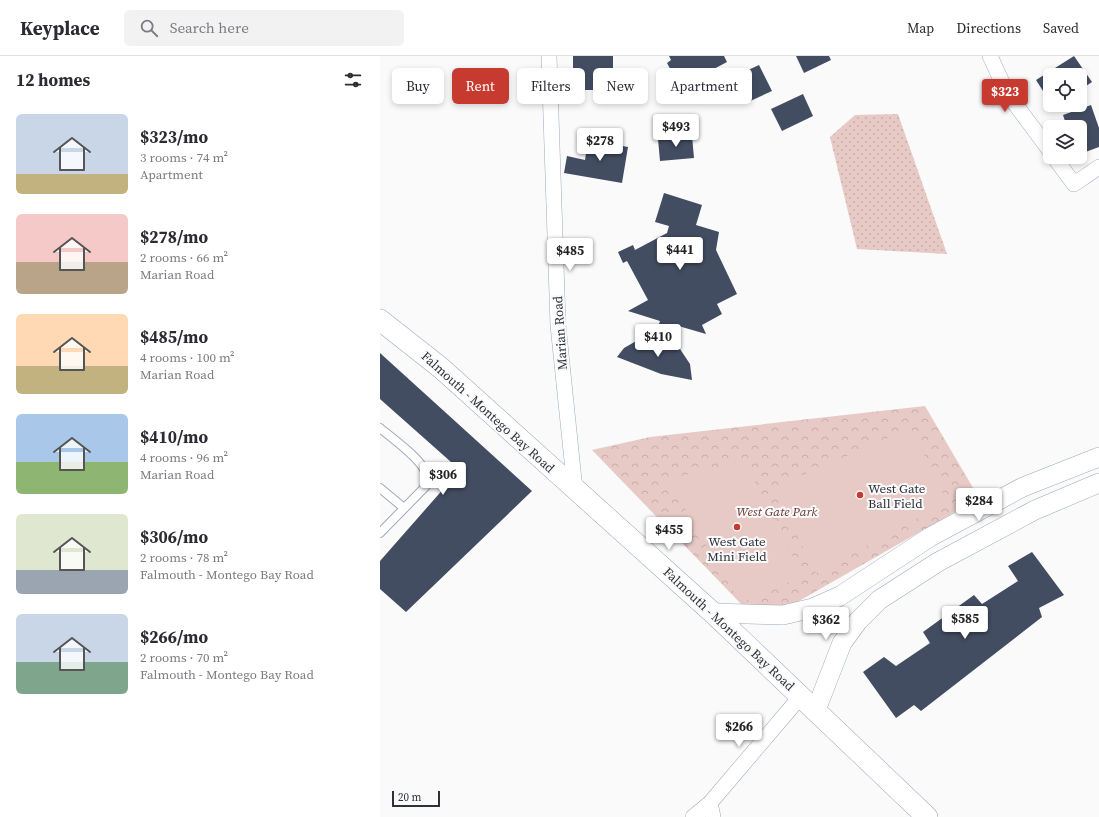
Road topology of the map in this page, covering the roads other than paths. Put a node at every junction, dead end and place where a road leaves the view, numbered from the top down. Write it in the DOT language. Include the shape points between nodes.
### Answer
graph roads {
  1 [pos="549,56"];
  2 [pos="990,56"];
  3 [pos="1043,142"];
  4 [pos="1059,164"];
  5 [pos="1099,168"];
  6 [pos="380,320"];
  7 [pos="380,428"];
  8 [pos="1099,457"];
  9 [pos="1099,483"];
  10 [pos="380,488"];
  11 [pos="576,490"];
  12 [pos="404,508"];
  13 [pos="380,533"];
  14 [pos="713,613"];
  15 [pos="809,703"];
  16 [pos="712,810"];
  17 [pos="693,817"];
  18 [pos="927,817"];
  1 -- 11 [label="street, Marian Road" via="558,325"];
  2 -- 3 [label="street" via="1007,93"];
  4 -- 5 [label="street" via="1074,184"];
  6 -- 11 [label="main road, Falmouth - Montego Bay Road" via="441,368"];
  7 -- 12 [label="lane" via="420,463 425,472 426,486"];
  8 -- 14 [label="street" via="1023,487 930,537 840,596 813,608 783,615"];
  9 -- 15 [label="street" via="1035,510 938,562 879,600 858,621 842,643"];
  10 -- 12 [label="lane"];
  11 -- 14 [label="main road, Falmouth - Montego Bay Road"];
  12 -- 13 [label="lane"];
  14 -- 15 [label="main road, Falmouth - Montego Bay Road"];
  15 -- 16 [label="street"];
  15 -- 18 [label="main road, Falmouth - Montego Bay Road"];
  16 -- 17 [label="street"];
}
